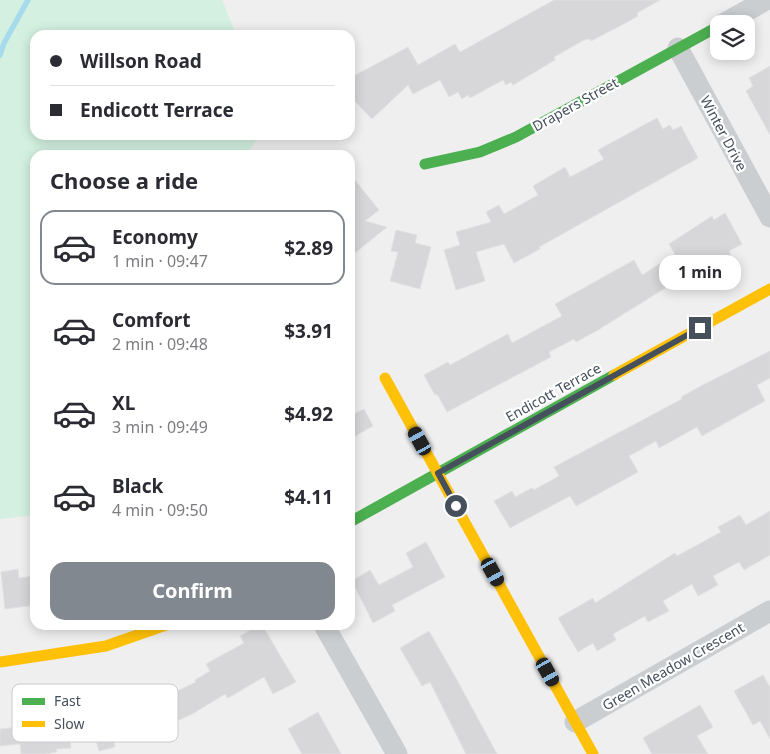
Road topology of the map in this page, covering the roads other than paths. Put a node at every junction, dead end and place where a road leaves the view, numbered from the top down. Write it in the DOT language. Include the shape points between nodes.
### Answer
graph roads {
  1 [pos="766,0"];
  2 [pos="739,15"];
  3 [pos="710,31"];
  4 [pos="678,48"];
  5 [pos="425,164"];
  6 [pos="770,217"];
  7 [pos="770,289"];
  8 [pos="385,378"];
  9 [pos="438,473"];
  10 [pos="355,519"];
  11 [pos="770,611"];
  12 [pos="156,630"];
  13 [pos="327,630"];
  14 [pos="0,662"];
  15 [pos="576,722"];
  16 [pos="397,754"];
  17 [pos="594,754"];
  1 -- 2 [label="street"];
  3 -- 4 [label="street, Drapers Street"];
  4 -- 5 [label="street, Drapers Street" via="516,137 480,152"];
  4 -- 6 [label="street, Winter Drive"];
  7 -- 9 [label="street, Endicott Terrace"];
  8 -- 9 [label="street"];
  9 -- 10 [label="street, Endicott Terrace"];
  9 -- 15 [label="street"];
  11 -- 15 [label="street, Green Meadow Crescent"];
  12 -- 14 [label="street" via="108,647"];
  13 -- 16 [label="street"];
  15 -- 17 [label="street"];
}
